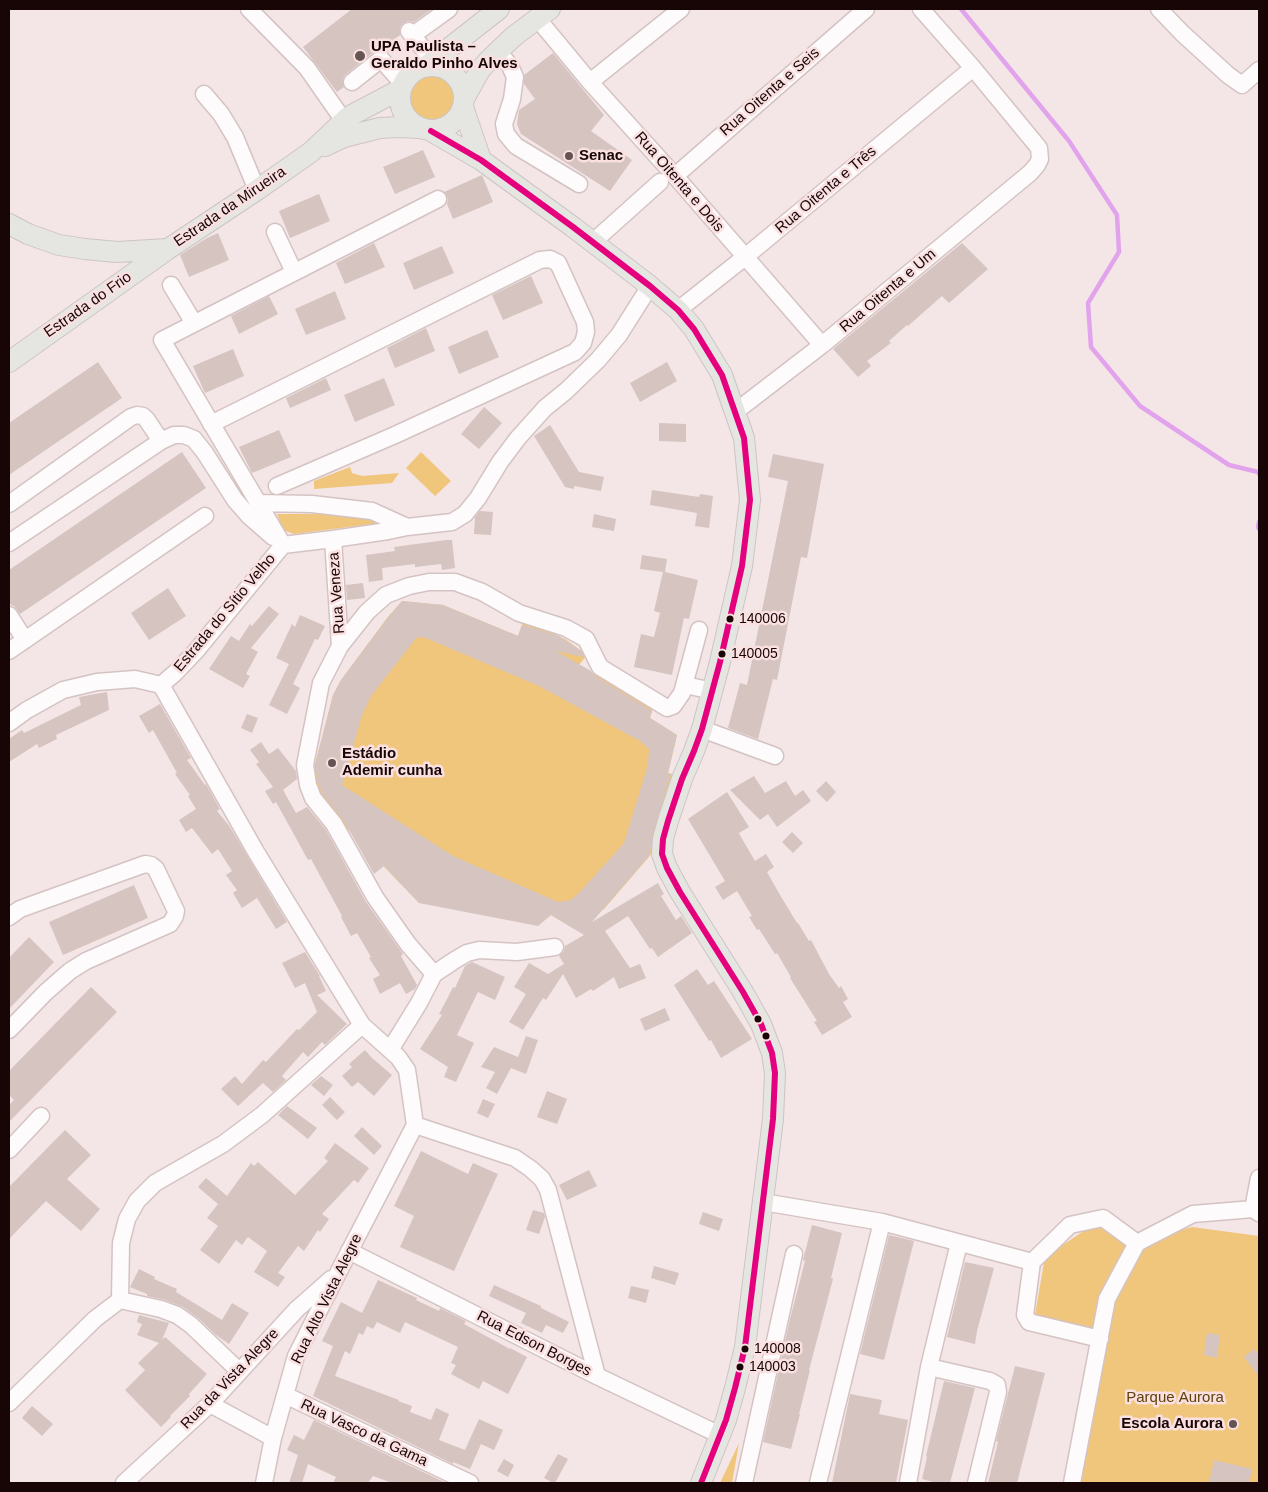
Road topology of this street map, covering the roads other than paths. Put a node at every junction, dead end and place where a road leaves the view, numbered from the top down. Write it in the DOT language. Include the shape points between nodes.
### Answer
graph roads {
  1 [pos="249,9"];
  2 [pos="449,9"];
  3 [pos="499,9"];
  4 [pos="681,9"];
  5 [pos="866,9"];
  6 [pos="921,9"];
  7 [pos="1158,9"];
  8 [pos="543,13"];
  9 [pos="500,53"];
  10 [pos="429,63"];
  11 [pos="974,68"];
  12 [pos="1259,70"];
  13 [pos="352,82"];
  14 [pos="590,82"];
  15 [pos="402,86"];
  16 [pos="204,94"];
  17 [pos="464,103"];
  18 [pos="344,121"];
  19 [pos="425,130"];
  20 [pos="312,152"];
  21 [pos="481,160"];
  22 [pos="667,179"];
  23 [pos="579,184"];
  24 [pos="258,190"];
  25 [pos="438,199"];
  26 [pos="9,224"];
  27 [pos="275,232"];
  28 [pos="596,239"];
  29 [pos="168,249"];
  30 [pos="745,257"];
  31 [pos="294,272"];
  32 [pos="171,285"];
  33 [pos="650,286"];
  34 [pos="678,310"];
  35 [pos="194,323"];
  36 [pos="822,345"];
  37 [pos="9,362"];
  38 [pos="734,412"];
  39 [pos="211,424"];
  40 [pos="161,441"];
  41 [pos="277,486"];
  42 [pos="258,503"];
  43 [pos="9,504"];
  44 [pos="205,516"];
  45 [pos="407,527"];
  46 [pos="333,539"];
  47 [pos="9,543"];
  48 [pos="283,545"];
  49 [pos="9,615"];
  50 [pos="700,630"];
  51 [pos="25,640"];
  52 [pos="340,646"];
  53 [pos="9,651"];
  54 [pos="161,685"];
  55 [pos="685,685"];
  56 [pos="713,691"];
  57 [pos="9,723"];
  58 [pos="702,729"];
  59 [pos="775,756"];
  60 [pos="9,917"];
  61 [pos="555,947"];
  62 [pos="434,974"];
  63 [pos="362,1025"];
  64 [pos="9,1030"];
  65 [pos="390,1050"];
  66 [pos="41,1116"];
  67 [pos="415,1125"];
  68 [pos="9,1150"];
  69 [pos="1259,1178"];
  70 [pos="763,1202"];
  71 [pos="1256,1211"];
  72 [pos="882,1222"];
  73 [pos="960,1243"];
  74 [pos="1137,1243"];
  75 [pos="349,1251"];
  76 [pos="794,1254"];
  77 [pos="1032,1262"];
  78 [pos="337,1274"];
  79 [pos="120,1300"];
  80 [pos="1100,1339"];
  81 [pos="929,1367"];
  82 [pos="239,1371"];
  83 [pos="598,1376"];
  84 [pos="284,1395"];
  85 [pos="9,1402"];
  86 [pos="210,1404"];
  87 [pos="720,1435"];
  88 [pos="273,1438"];
  89 [pos="124,1483"];
  90 [pos="264,1483"];
  91 [pos="470,1483"];
  92 [pos="701,1483"];
  93 [pos="744,1483"];
  94 [pos="818,1483"];
  95 [pos="908,1483"];
  96 [pos="976,1483"];
  97 [pos="1072,1483"];
  1 -- 18 [label="street" via="307,68"];
  2 -- 10 [label="street" via="411,33"];
  3 -- 10 [label="main road, Estrada da Mirueira"];
  4 -- 14 [label="street"];
  5 -- 22 [label="street, Rua Oitenta e Seis"];
  6 -- 11 [label="street"];
  7 -- 12 [label="street" via="1242,85"];
  8 -- 9 [label="main road"];
  8 -- 14 [label="street, Rua Oitenta e Dois"];
  9 -- 17 [label="main road" via="480,70"];
  9 -- 23 [label="street" via="514,77 512,99 504,124 506,134 516,146"];
  10 -- 15 [label="main road, Estrada da Mirueira" via="413,73"];
  10 -- 17 [label="main road" via="455,76 460,82"];
  11 -- 30 [label="street, Rua Oitenta e Três"];
  11 -- 36 [label="street, Rua Oitenta e Um" via="1039,148 1037,165"];
  13 -- 15 [label="street" via="381,59"];
  14 -- 22 [label="street, Rua Oitenta e Dois"];
  15 -- 18 [label="main road, Estrada da Mirueira"];
  15 -- 19 [label="main road" via="400,98 405,116 412,124"];
  16 -- 24 [label="street" via="234,137"];
  17 -- 19 [label="main road" via="459,116 451,124 442,129"];
  17 -- 21 [label="main road"];
  18 -- 20 [label="main road, Estrada da Mirueira"];
  19 -- 20 [label="main road" via="380,128 344,137"];
  19 -- 21 [label="main road"];
  20 -- 24 [label="main road, Estrada da Mirueira"];
  21 -- 28 [label="main road"];
  22 -- 28 [label="street, Rua Oitenta e Seis"];
  22 -- 30 [label="street, Rua Oitenta e Dois"];
  24 -- 29 [label="main road, Estrada da Mirueira"];
  25 -- 31 [label="street"];
  26 -- 29 [label="main road, Estrada da Mirueira" via="59,245 117,252"];
  27 -- 31 [label="street"];
  28 -- 33 [label="main road"];
  29 -- 37 [label="main road, Estrada do Frio"];
  30 -- 34 [label="street, Rua Oitenta e Três"];
  30 -- 36 [label="street, Rua Oitenta e Dois"];
  31 -- 35 [label="street"];
  32 -- 35 [label="street"];
  33 -- 34 [label="main road"];
  33 -- 45 [label="street, Rua Veneza" via="619,335 598,360 518,438 464,514 452,522"];
  34 -- 38 [label="main road" via="722,375"];
  35 -- 39 [label="street" via="162,340"];
  36 -- 38 [label="street, Rua Oitenta e Um"];
  38 -- 56 [label="main road" via="744,438 750,500 742,566"];
  39 -- 41 [label="street" via="540,260 550,258 558,263 585,322 583,343 575,352"];
  39 -- 42 [label="street"];
  40 -- 43 [label="street" via="143,416 131,417"];
  40 -- 47 [label="street"];
  40 -- 48 [label="street" via="174,435 194,438 244,511"];
  42 -- 45 [label="street" via="312,504 372,511"];
  42 -- 48 [label="street"];
  44 -- 51 [label="street"];
  45 -- 46 [label="street, Rua Veneza"];
  46 -- 48 [label="street, Estrada do Sítio Velho"];
  46 -- 52 [label="street, Rua Veneza"];
  48 -- 54 [label="street, Estrada do Sítio Velho" via="196,651"];
  49 -- 51 [label="street"];
  50 -- 55 [label="street"];
  51 -- 53 [label="street"];
  52 -- 55 [label="street" via="367,612 386,595 429,582 455,582 482,592 519,613 566,628 586,639 600,667 667,708 679,700"];
  52 -- 62 [label="street, Rua Veneza" via="321,683 305,765 308,785 375,897"];
  54 -- 57 [label="street, Estrada do Sítio Velho" via="136,679 97,682 63,690"];
  54 -- 63 [label="street" via="256,852"];
  55 -- 56 [label="street"];
  56 -- 58 [label="main road"];
  58 -- 59 [label="street"];
  58 -- 70 [label="main road" via="668,820 662,854 680,892 744,992 772,1053 775,1073 773,1119"];
  60 -- 64 [label="street" via="20,909 145,864 156,868 176,911 170,924 70,971"];
  61 -- 62 [label="street" via="517,952 479,950 467,953"];
  62 -- 65 [label="street"];
  63 -- 65 [label="street"];
  63 -- 79 [label="street" via="262,1115 223,1144 155,1183 137,1201 127,1219 121,1243"];
  65 -- 67 [label="street" via="407,1070"];
  66 -- 68 [label="street"];
  67 -- 75 [label="street, Rua Alto Vista Alegre"];
  67 -- 83 [label="street" via="516,1158 542,1179 548,1190"];
  69 -- 71 [label="street"];
  70 -- 72 [label="street"];
  70 -- 87 [label="main road" via="745,1347"];
  71 -- 74 [label="street" via="1193,1214"];
  72 -- 73 [label="street"];
  72 -- 94 [label="street"];
  73 -- 77 [label="street"];
  73 -- 81 [label="street"];
  74 -- 77 [label="street" via="1103,1218 1070,1225"];
  74 -- 80 [label="street" via="1107,1300"];
  75 -- 78 [label="street, Rua Alto Vista Alegre"];
  75 -- 83 [label="street, Rua Edson Borges"];
  76 -- 93 [label="street"];
  77 -- 80 [label="street" via="1025,1315 1029,1322"];
  78 -- 82 [label="street, Rua da Vista Alegre" via="296,1308"];
  78 -- 84 [label="street, Rua Alto Vista Alegre" via="296,1356"];
  79 -- 82 [label="street" via="177,1315"];
  79 -- 85 [label="street" via="95,1319"];
  80 -- 97 [label="street"];
  81 -- 95 [label="street"];
  81 -- 96 [label="street" via="997,1385"];
  82 -- 86 [label="street, Rua da Vista Alegre"];
  83 -- 87 [label="street, Rua Edson Borges"];
  84 -- 88 [label="street, Rua Alto Vista Alegre"];
  84 -- 91 [label="street, Rua Vasco da Gama"];
  86 -- 88 [label="street"];
  86 -- 89 [label="street, Rua da Vista Alegre"];
  87 -- 92 [label="main road"];
  88 -- 90 [label="street, Rua Alto Vista Alegre"];
}
